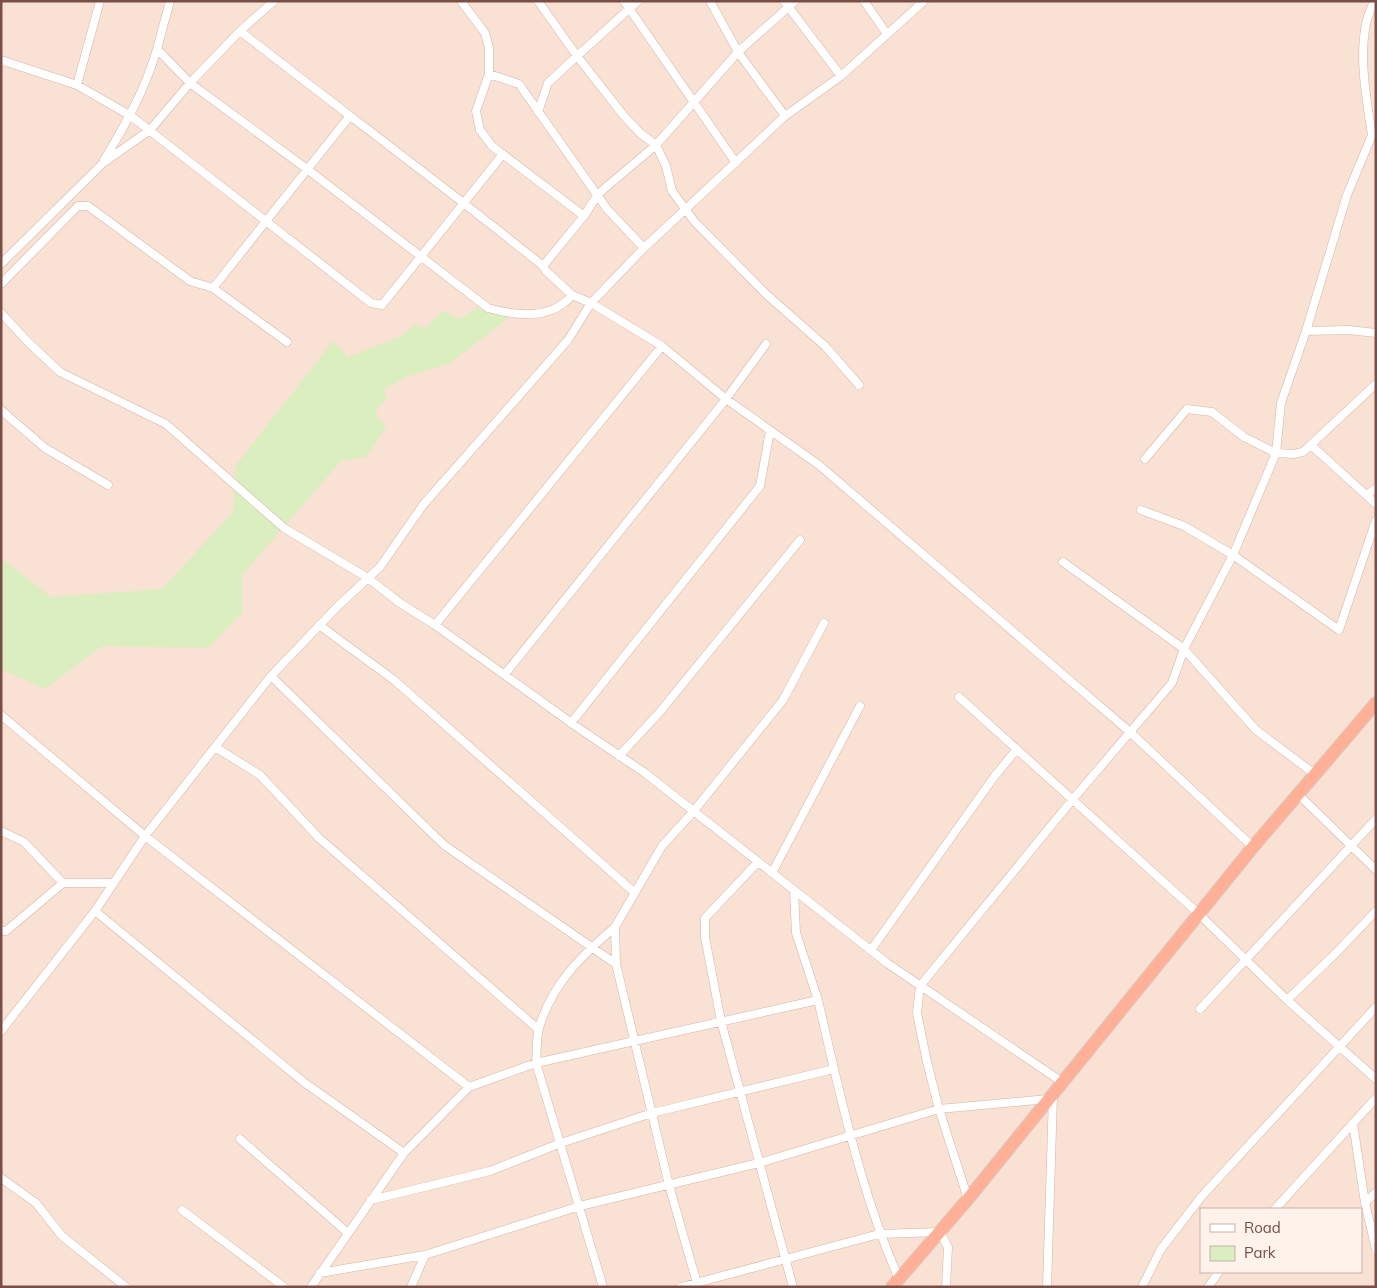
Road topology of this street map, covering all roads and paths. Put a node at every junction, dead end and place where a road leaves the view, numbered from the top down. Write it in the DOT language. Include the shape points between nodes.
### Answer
graph roads {
  1 [pos="100,1"];
  2 [pos="170,1"];
  3 [pos="274,1"];
  4 [pos="461,1"];
  5 [pos="538,1"];
  6 [pos="624,1"];
  7 [pos="638,1"];
  8 [pos="710,1"];
  9 [pos="795,1"];
  10 [pos="864,1"];
  11 [pos="924,1"];
  12 [pos="1375,1"];
  13 [pos="786,5"];
  14 [pos="629,9"];
  15 [pos="240,32"];
  16 [pos="887,34"];
  17 [pos="157,50"];
  18 [pos="738,52"];
  19 [pos="577,56"];
  20 [pos="1,60"];
  21 [pos="489,74"];
  22 [pos="842,76"];
  23 [pos="190,83"];
  24 [pos="77,85"];
  25 [pos="695,103"];
  26 [pos="538,112"];
  27 [pos="131,116"];
  28 [pos="785,116"];
  29 [pos="349,117"];
  30 [pos="150,130"];
  31 [pos="1374,134"];
  32 [pos="656,145"];
  33 [pos="503,154"];
  34 [pos="103,163"];
  35 [pos="736,163"];
  36 [pos="307,169"];
  37 [pos="598,194"];
  38 [pos="464,202"];
  39 [pos="687,209"];
  40 [pos="584,216"];
  41 [pos="265,220"];
  42 [pos="644,248"];
  43 [pos="421,257"];
  44 [pos="1,264"];
  45 [pos="543,266"];
  46 [pos="1,284"];
  47 [pos="214,288"];
  48 [pos="572,295"];
  49 [pos="591,303"];
  50 [pos="1,313"];
  51 [pos="1306,331"];
  52 [pos="1376,333"];
  53 [pos="287,342"];
  54 [pos="766,344"];
  55 [pos="662,346"];
  56 [pos="1376,384"];
  57 [pos="859,385"];
  58 [pos="726,399"];
  59 [pos="1,410"];
  60 [pos="770,431"];
  61 [pos="1312,446"];
  62 [pos="1276,453"];
  63 [pos="1144,459"];
  64 [pos="108,485"];
  65 [pos="1376,488"];
  66 [pos="1367,495"];
  67 [pos="1376,504"];
  68 [pos="1141,510"];
  69 [pos="1376,520"];
  70 [pos="800,540"];
  71 [pos="1233,555"];
  72 [pos="1063,562"];
  73 [pos="368,578"];
  74 [pos="824,622"];
  75 [pos="319,625"];
  76 [pos="435,625"];
  77 [pos="1184,649"];
  78 [pos="505,674"];
  79 [pos="272,676"];
  80 [pos="959,697"];
  81 [pos="1376,703"];
  82 [pos="860,706"];
  83 [pos="1,715"];
  84 [pos="571,723"];
  85 [pos="1130,732"];
  86 [pos="215,747"];
  87 [pos="1017,749"];
  88 [pos="619,756"];
  89 [pos="1316,775"];
  90 [pos="1299,795"];
  91 [pos="1073,800"];
  92 [pos="693,812"];
  93 [pos="1376,819"];
  94 [pos="1,831"];
  95 [pos="145,836"];
  96 [pos="1253,847"];
  97 [pos="1351,847"];
  98 [pos="758,862"];
  99 [pos="1376,870"];
  100 [pos="772,873"];
  101 [pos="63,883"];
  102 [pos="111,883"];
  103 [pos="794,890"];
  104 [pos="634,892"];
  105 [pos="1376,910"];
  106 [pos="95,911"];
  107 [pos="1199,914"];
  108 [pos="615,927"];
  109 [pos="1,931"];
  110 [pos="591,948"];
  111 [pos="871,950"];
  112 [pos="1247,959"];
  113 [pos="616,964"];
  114 [pos="920,986"];
  115 [pos="818,1000"];
  116 [pos="1287,1000"];
  117 [pos="1376,1007"];
  118 [pos="1200,1009"];
  119 [pos="722,1021"];
  120 [pos="538,1029"];
  121 [pos="1,1031"];
  122 [pos="636,1042"];
  123 [pos="1339,1045"];
  124 [pos="536,1063"];
  125 [pos="834,1069"];
  126 [pos="1376,1079"];
  127 [pos="1062,1082"];
  128 [pos="469,1086"];
  129 [pos="740,1091"];
  130 [pos="1050,1096"];
  131 [pos="1376,1098"];
  132 [pos="939,1109"];
  133 [pos="652,1113"];
  134 [pos="1353,1124"];
  135 [pos="850,1136"];
  136 [pos="240,1139"];
  137 [pos="561,1143"];
  138 [pos="404,1152"];
  139 [pos="759,1163"];
  140 [pos="1,1178"];
  141 [pos="669,1185"];
  142 [pos="1376,1192"];
  143 [pos="968,1199"];
  144 [pos="371,1200"];
  145 [pos="1365,1203"];
  146 [pos="580,1206"];
  147 [pos="1276,1208"];
  148 [pos="182,1210"];
  149 [pos="940,1232"];
  150 [pos="348,1233"];
  151 [pos="879,1234"];
  152 [pos="1376,1249"];
  153 [pos="424,1255"];
  154 [pos="786,1258"];
  155 [pos="320,1273"];
  156 [pos="1218,1273"];
  157 [pos="895,1283"];
  158 [pos="698,1285"];
  159 [pos="126,1287"];
  160 [pos="284,1287"];
  161 [pos="311,1287"];
  162 [pos="411,1287"];
  163 [pos="604,1287"];
  164 [pos="681,1287"];
  165 [pos="793,1287"];
  166 [pos="946,1287"];
  167 [pos="1047,1287"];
  168 [pos="1142,1287"];
  169 [pos="1208,1287"];
  1 -- 24 [label="street"];
  2 -- 17 [label="street"];
  3 -- 15 [label="street"];
  4 -- 21 [label="street" via="485,33 489,48"];
  5 -- 19 [label="street"];
  6 -- 14 [label="street"];
  7 -- 14 [label="street"];
  8 -- 18 [label="street"];
  9 -- 13 [label="street"];
  10 -- 16 [label="street"];
  11 -- 16 [label="street"];
  12 -- 31 [label="street" via="1369,11 1362,58"];
  13 -- 18 [label="street"];
  13 -- 22 [label="street"];
  14 -- 19 [label="street"];
  14 -- 25 [label="street"];
  15 -- 23 [label="street"];
  15 -- 29 [label="street"];
  16 -- 22 [label="street"];
  17 -- 23 [label="street"];
  17 -- 27 [label="street"];
  18 -- 25 [label="street"];
  18 -- 28 [label="street"];
  19 -- 26 [label="street" via="548,83"];
  19 -- 32 [label="street" via="624,116"];
  20 -- 24 [label="street"];
  21 -- 26 [label="street" via="519,84"];
  21 -- 33 [label="street" via="476,111 480,130"];
  22 -- 28 [label="street"];
  23 -- 30 [label="street"];
  23 -- 36 [label="street"];
  24 -- 27 [label="street"];
  25 -- 32 [label="street"];
  25 -- 35 [label="street"];
  26 -- 37 [label="street"];
  27 -- 30 [label="street"];
  27 -- 34 [label="street"];
  28 -- 35 [label="street"];
  29 -- 36 [label="street"];
  29 -- 38 [label="street"];
  30 -- 34 [label="street"];
  30 -- 41 [label="street"];
  31 -- 51 [label="street" via="1347,195"];
  32 -- 37 [label="street"];
  32 -- 39 [label="street" via="666,166 672,192"];
  33 -- 38 [label="street"];
  33 -- 40 [label="street"];
  34 -- 44 [label="street"];
  35 -- 39 [label="street"];
  36 -- 41 [label="street"];
  36 -- 43 [label="street"];
  37 -- 40 [label="street"];
  37 -- 42 [label="street" via="617,222"];
  38 -- 43 [label="street"];
  38 -- 45 [label="street"];
  39 -- 42 [label="street"];
  39 -- 57 [label="street" via="694,221 766,294 825,346"];
  40 -- 45 [label="street"];
  41 -- 43 [label="street" via="377,306 382,305"];
  41 -- 47 [label="street"];
  42 -- 49 [label="street"];
  43 -- 48 [label="street" via="488,308 503,312 547,312 564,305"];
  45 -- 48 [label="street"];
  46 -- 47 [label="street" via="78,206 88,206 190,281"];
  47 -- 53 [label="street"];
  48 -- 49 [label="street"];
  49 -- 55 [label="street"];
  49 -- 73 [label="street" via="568,340 423,505 380,567"];
  50 -- 73 [label="street" via="60,372 166,424 284,528"];
  51 -- 52 [label="street"];
  51 -- 62 [label="street" via="1281,403"];
  54 -- 58 [label="street"];
  55 -- 58 [label="street"];
  55 -- 76 [label="street"];
  56 -- 61 [label="street"];
  58 -- 60 [label="street"];
  58 -- 78 [label="street"];
  59 -- 64 [label="street" via="45,448"];
  60 -- 84 [label="street" via="760,486"];
  60 -- 85 [label="street" via="819,465"];
  61 -- 62 [label="street" via="1294,454"];
  61 -- 66 [label="street"];
  62 -- 63 [label="street" via="1244,437 1212,412 1187,409"];
  62 -- 71 [label="street"];
  65 -- 66 [label="street"];
  66 -- 67 [label="street"];
  68 -- 71 [label="street" via="1184,526"];
  69 -- 71 [label="street" via="1339,630"];
  70 -- 88 [label="street" via="659,713"];
  71 -- 77 [label="street"];
  72 -- 77 [label="street"];
  73 -- 75 [label="street"];
  73 -- 76 [label="street" via="400,604"];
  74 -- 92 [label="street" via="783,700"];
  75 -- 79 [label="street"];
  75 -- 104 [label="street" via="394,680"];
  76 -- 78 [label="street"];
  77 -- 85 [label="street" via="1172,684"];
  77 -- 89 [label="street" via="1256,730"];
  78 -- 84 [label="street"];
  79 -- 86 [label="street"];
  79 -- 110 [label="street" via="444,845"];
  80 -- 87 [label="street"];
  81 -- 89 [label="highway"];
  82 -- 100 [label="street"];
  83 -- 95 [label="street"];
  84 -- 88 [label="street"];
  85 -- 91 [label="street"];
  85 -- 96 [label="street"];
  86 -- 95 [label="street"];
  86 -- 120 [label="street" via="260,775 319,838"];
  87 -- 91 [label="street"];
  87 -- 111 [label="street"];
  88 -- 92 [label="street"];
  89 -- 90 [label="highway"];
  90 -- 96 [label="highway"];
  90 -- 97 [label="street"];
  91 -- 107 [label="street"];
  91 -- 114 [label="street"];
  92 -- 98 [label="street"];
  92 -- 104 [label="street" via="662,846"];
  93 -- 97 [label="street"];
  94 -- 101 [label="street" via="24,842"];
  95 -- 102 [label="street"];
  95 -- 128 [label="street"];
  96 -- 107 [label="highway"];
  97 -- 99 [label="street"];
  97 -- 112 [label="street"];
  98 -- 100 [label="street"];
  98 -- 119 [label="street" via="706,918 705,937"];
  100 -- 103 [label="street"];
  101 -- 102 [label="street"];
  101 -- 109 [label="street" via="6,931"];
  102 -- 106 [label="street"];
  103 -- 111 [label="street"];
  103 -- 115 [label="street" via="796,933"];
  104 -- 108 [label="street"];
  105 -- 116 [label="street"];
  106 -- 121 [label="street"];
  106 -- 138 [label="street" via="305,1083"];
  107 -- 112 [label="street"];
  107 -- 127 [label="highway"];
  108 -- 110 [label="street"];
  108 -- 113 [label="street"];
  110 -- 113 [label="street"];
  110 -- 120 [label="street" via="560,982"];
  111 -- 114 [label="street"];
  112 -- 116 [label="street"];
  112 -- 118 [label="street"];
  113 -- 122 [label="street"];
  114 -- 127 [label="street"];
  114 -- 132 [label="street" via="917,1012"];
  115 -- 119 [label="street"];
  115 -- 125 [label="street"];
  116 -- 123 [label="street"];
  117 -- 123 [label="street"];
  119 -- 122 [label="street"];
  119 -- 129 [label="street"];
  120 -- 124 [label="street"];
  122 -- 124 [label="street"];
  122 -- 133 [label="street"];
  123 -- 126 [label="street"];
  123 -- 168 [label="street" via="1202,1196 1161,1249"];
  124 -- 128 [label="street"];
  124 -- 137 [label="street"];
  125 -- 129 [label="street"];
  125 -- 135 [label="street"];
  127 -- 130 [label="highway"];
  128 -- 138 [label="street"];
  129 -- 133 [label="street"];
  129 -- 139 [label="street"];
  130 -- 132 [label="street"];
  130 -- 143 [label="highway"];
  130 -- 167 [label="street"];
  131 -- 134 [label="street"];
  132 -- 135 [label="street"];
  132 -- 143 [label="street"];
  133 -- 137 [label="street"];
  133 -- 141 [label="street"];
  134 -- 145 [label="street"];
  134 -- 147 [label="street"];
  135 -- 139 [label="street"];
  135 -- 151 [label="street"];
  136 -- 150 [label="street"];
  137 -- 144 [label="street" via="490,1171"];
  137 -- 146 [label="street"];
  138 -- 144 [label="street"];
  139 -- 141 [label="street"];
  139 -- 154 [label="street"];
  140 -- 159 [label="street" via="36,1203 62,1236"];
  141 -- 146 [label="street"];
  141 -- 158 [label="street"];
  142 -- 145 [label="street"];
  143 -- 149 [label="highway"];
  144 -- 150 [label="street"];
  145 -- 152 [label="street"];
  146 -- 153 [label="street"];
  146 -- 163 [label="street"];
  148 -- 160 [label="street"];
  149 -- 151 [label="street"];
  149 -- 157 [label="highway"];
  149 -- 166 [label="street" via="948,1247"];
  150 -- 155 [label="street"];
  151 -- 154 [label="street"];
  151 -- 157 [label="street"];
  153 -- 155 [label="street"];
  153 -- 162 [label="street"];
  154 -- 158 [label="street"];
  154 -- 165 [label="street"];
  155 -- 161 [label="street"];
  156 -- 169 [label="street"];
  158 -- 164 [label="street"];
}
